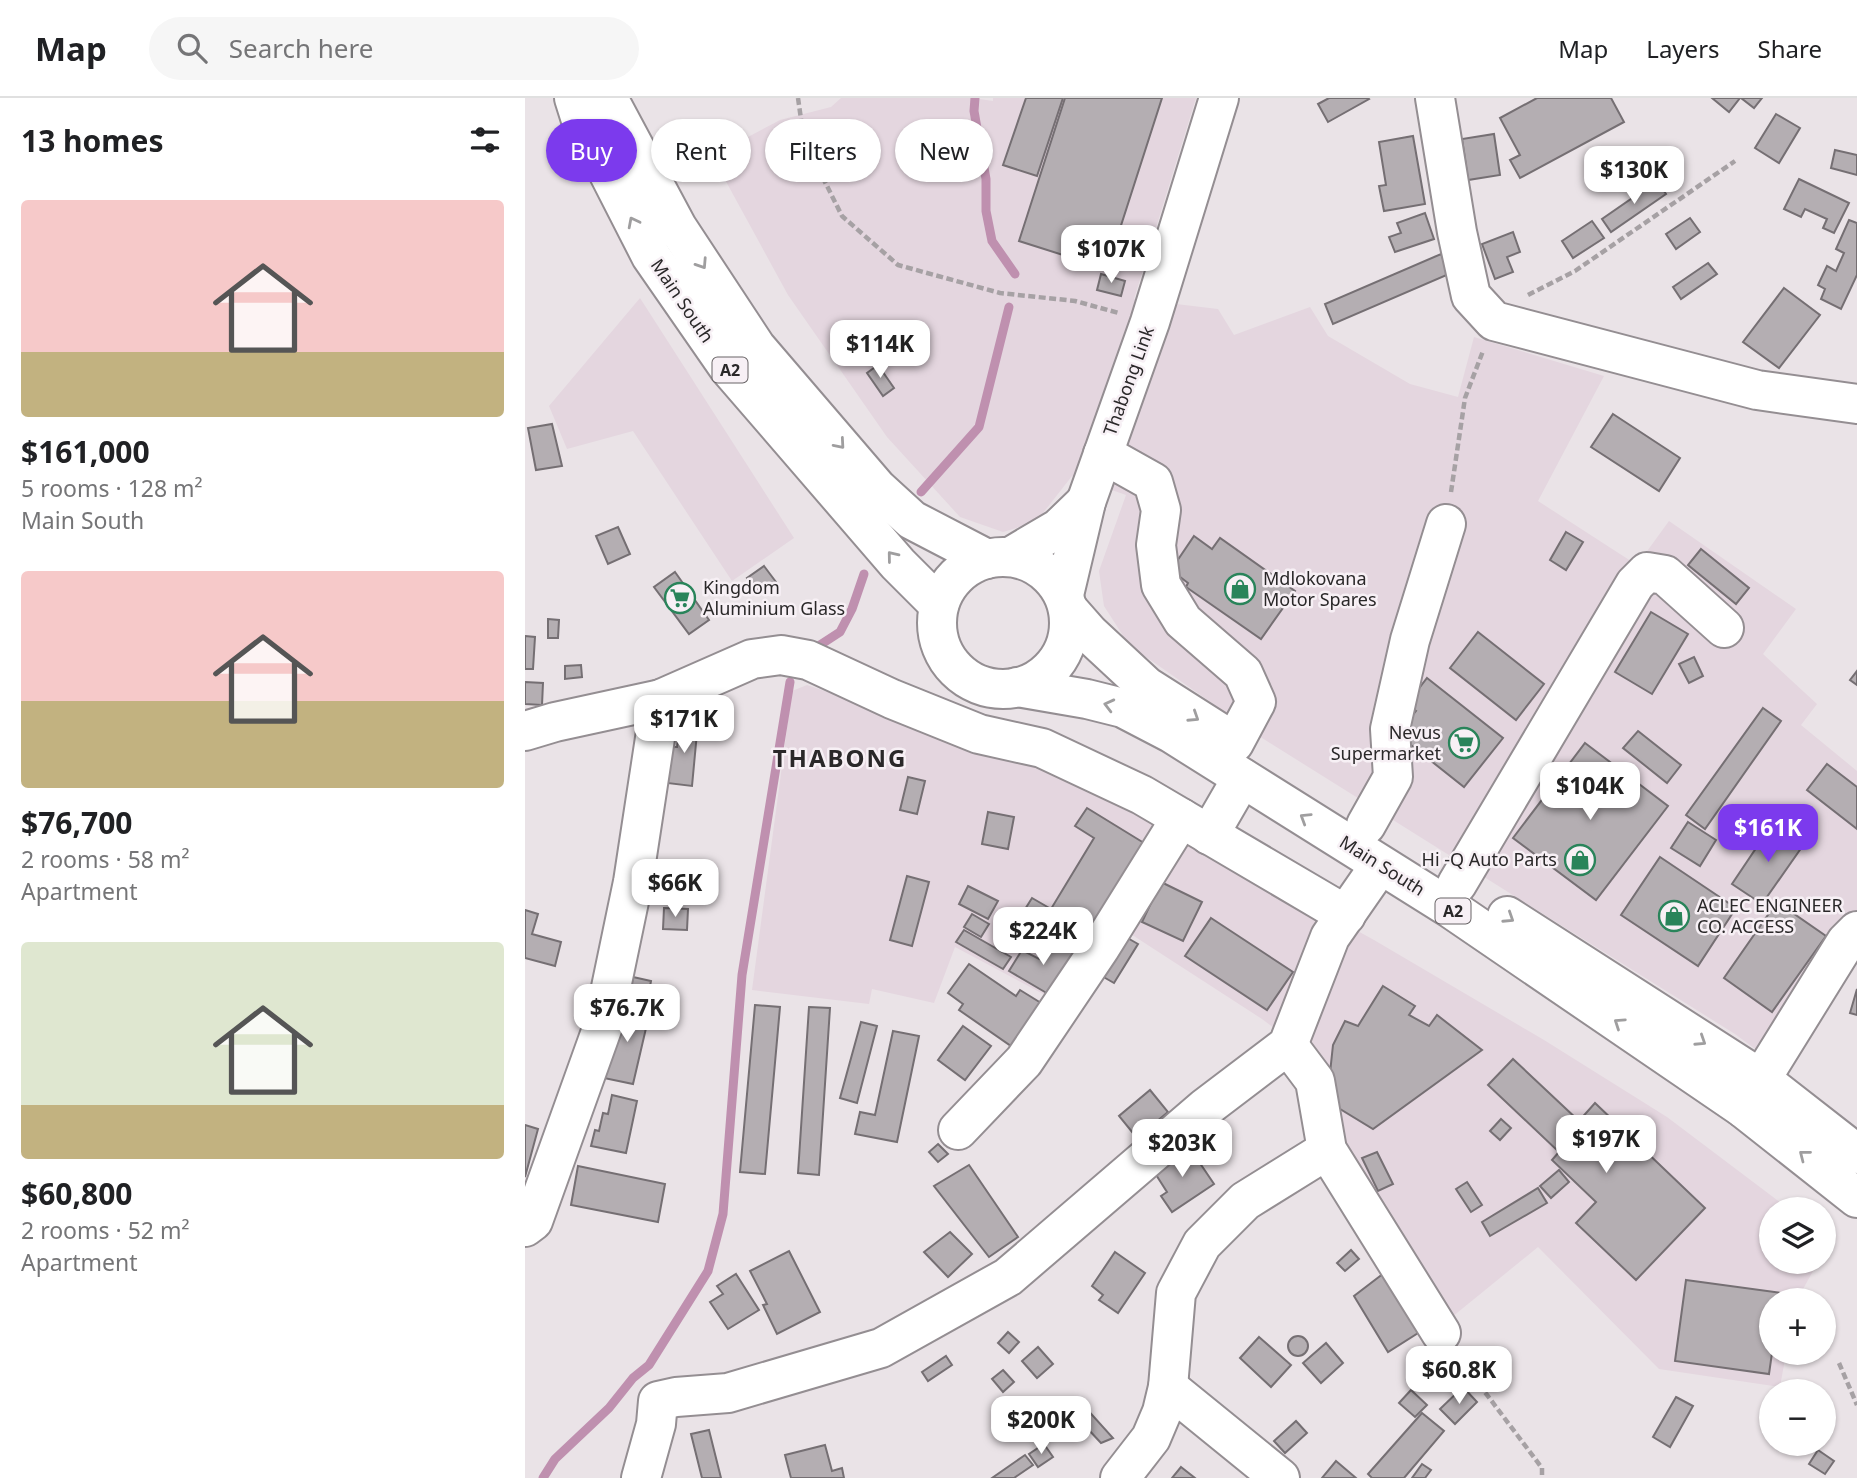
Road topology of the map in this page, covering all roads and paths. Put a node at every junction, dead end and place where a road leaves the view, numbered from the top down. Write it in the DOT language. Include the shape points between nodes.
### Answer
graph roads {
  1 [pos="574,98"];
  2 [pos="608,98"];
  3 [pos="798,98"];
  4 [pos="1219,98"];
  5 [pos="1435,98"];
  6 [pos="1150,322"];
  7 [pos="1857,404"];
  8 [pos="1103,454"];
  9 [pos="1086,502"];
  10 [pos="1446,524"];
  11 [pos="999,558"];
  12 [pos="1066,602"];
  13 [pos="939,605"];
  14 [pos="1724,628"];
  15 [pos="1017,687"];
  16 [pos="661,699"];
  17 [pos="525,731"];
  18 [pos="1238,760"];
  19 [pos="1366,825"];
  20 [pos="1195,827"];
  21 [pos="1380,866"];
  22 [pos="1457,884"];
  23 [pos="1346,915"];
  24 [pos="1857,931"];
  25 [pos="1288,1045"];
  26 [pos="1752,1094"];
  27 [pos="958,1130"];
  28 [pos="1327,1150"];
  29 [pos="1857,1154"];
  30 [pos="1857,1198"];
  31 [pos="525,1227"];
  32 [pos="1441,1333"];
  33 [pos="1839,1363"];
  34 [pos="1168,1387"];
  35 [pos="1857,1405"];
  36 [pos="641,1478"];
  37 [pos="1120,1478"];
  38 [pos="1280,1478"];
  39 [pos="1542,1478"];
  13 -- 1 [label="main road, Main South / A2, one-way" via="727,368 651,256"];
  2 -- 11 [label="main road, Main South / A2, one-way" via="677,227 757,347 877,488 912,520"];
  3 -- 6 [label="path" via="804,140 842,216 898,265 1000,293 1075,301"];
  4 -- 6 [label="main road, Thabong Link"];
  5 -- 7 [label="main road" via="1471,296 1494,321 1757,390"];
  6 -- 8 [label="main road, Thabong Link"];
  8 -- 9 [label="main road, Thabong Link"];
  8 -- 18 [label="main road" via="1153,482 1161,510 1156,545 1161,585 1183,621 1243,673 1256,702"];
  9 -- 11 [label="main road" via="1059,528"];
  9 -- 12 [label="main road, Thabong Link"];
  10 -- 19 [label="main road" via="1410,640 1390,729 1394,777"];
  11 -- 12 [label="main road, Main South / A2" via="1027,561 1042,569"];
  11 -- 13 [label="main road" via="971,565 946,589"];
  12 -- 15 [label="main road" via="1069,629 1064,650 1053,667"];
  12 -- 18 [label="main road, Main South / A2, one-way" via="1090,634 1146,686"];
  13 -- 15 [label="main road, Main South / A2" via="940,643 955,667 979,684"];
  14 -- 22 [label="main road" via="1665,575 1647,572 1635,584"];
  18 -- 15 [label="main road, Main South / A2, one-way" via="1123,708"];
  16 -- 17 [label="main road"];
  16 -- 20 [label="main road" via="752,659 781,655 808,660 979,734 1042,748 1142,795"];
  16 -- 31 [label="main road" via="633,881 603,1026 533,1221"];
  18 -- 19 [label="main road, Main South / A2"];
  18 -- 20 [label="main road"];
  21 -- 18 [label="main road, Main South / A2, one-way"];
  19 -- 22 [label="main road, Main South / A2"];
  20 -- 23 [label="main road"];
  20 -- 27 [label="main road" via="1100,948 1024,1061"];
  21 -- 23 [label="main road"];
  26 -- 21 [label="main road, Main South / A2, one-way"];
  22 -- 26 [label="main road, Main South / A2, one-way"];
  23 -- 25 [label="main road" via="1330,937"];
  24 -- 26 [label="main road"];
  25 -- 28 [label="main road" via="1315,1081"];
  25 -- 36 [label="main road" via="1205,1108 1008,1277 881,1348 728,1393 658,1401"];
  26 -- 29 [label="main road, Main South / A2"];
  30 -- 26 [label="main road, Main South / A2, one-way"];
  28 -- 32 [label="main road"];
  28 -- 34 [label="main road" via="1245,1201 1202,1244 1176,1293"];
  32 -- 39 [label="path" via="1542,1468"];
  33 -- 35 [label="path"];
  34 -- 37 [label="main road" via="1151,1438"];
  34 -- 38 [label="main road"];
}
